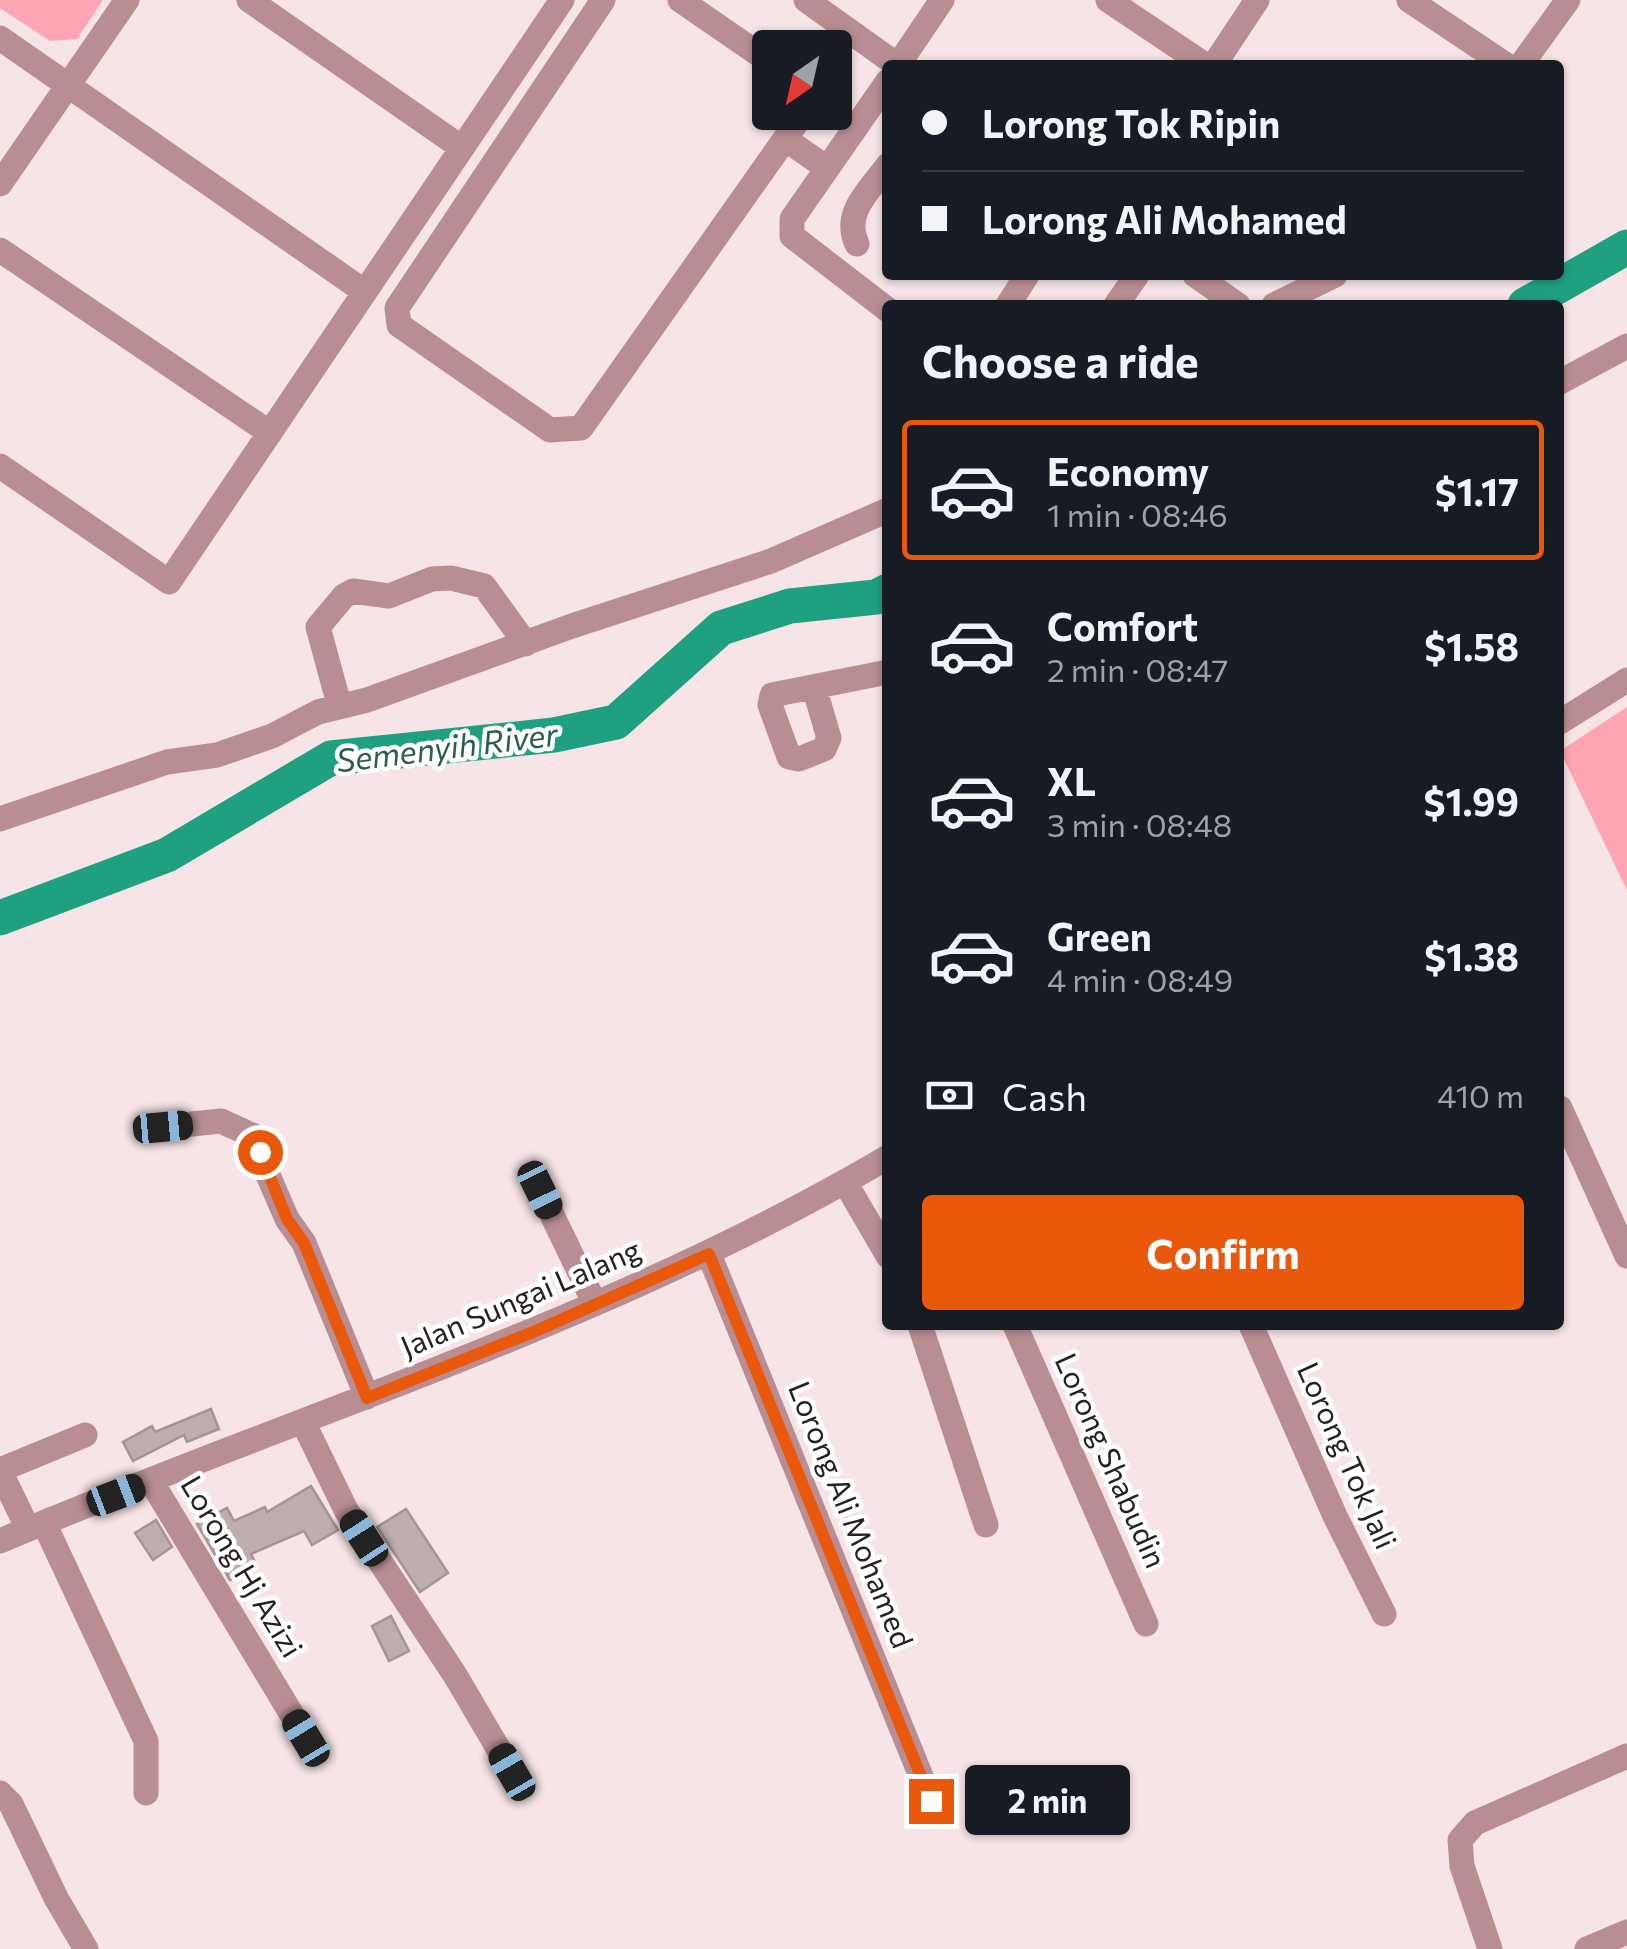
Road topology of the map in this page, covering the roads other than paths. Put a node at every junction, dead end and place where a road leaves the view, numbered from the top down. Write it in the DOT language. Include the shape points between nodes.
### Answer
graph roads {
  1 [pos="127,0"];
  2 [pos="249,0"];
  3 [pos="562,0"];
  4 [pos="603,0"];
  5 [pos="680,0"];
  6 [pos="806,0"];
  7 [pos="942,0"];
  8 [pos="1108,0"];
  9 [pos="1257,0"];
  10 [pos="1409,0"];
  11 [pos="1568,0"];
  12 [pos="0,38"];
  13 [pos="752,50"];
  14 [pos="890,60"];
  15 [pos="900,60"];
  16 [pos="1191,60"];
  17 [pos="1217,60"];
  18 [pos="1499,60"];
  19 [pos="1525,60"];
  20 [pos="68,85"];
  21 [pos="882,89"];
  22 [pos="792,130"];
  23 [pos="786,140"];
  24 [pos="462,148"];
  25 [pos="827,168"];
  26 [pos="882,173"];
  27 [pos="0,184"];
  28 [pos="857,244"];
  29 [pos="0,250"];
  30 [pos="1202,280"];
  31 [pos="1326,280"];
  32 [pos="365,292"];
  33 [pos="1231,300"];
  34 [pos="1284,300"];
  35 [pos="882,305"];
  36 [pos="1627,346"];
  37 [pos="1564,380"];
  38 [pos="270,433"];
  39 [pos="0,466"];
  40 [pos="882,513"];
  41 [pos="526,644"];
  42 [pos="882,673"];
  43 [pos="1627,680"];
  44 [pos="814,687"];
  45 [pos="339,704"];
  46 [pos="1564,719"];
  47 [pos="0,819"];
  48 [pos="1564,1116"];
  49 [pos="163,1127"];
  50 [pos="882,1161"];
  51 [pos="846,1182"];
  52 [pos="540,1190"];
  53 [pos="1620,1222"];
  54 [pos="882,1245"];
  55 [pos="709,1254"];
  56 [pos="1627,1256"];
  57 [pos="595,1304"];
  58 [pos="922,1330"];
  59 [pos="1017,1330"];
  60 [pos="1254,1330"];
  61 [pos="367,1398"];
  62 [pos="303,1422"];
  63 [pos="85,1435"];
  64 [pos="0,1470"];
  65 [pos="151,1481"];
  66 [pos="986,1525"];
  67 [pos="36,1526"];
  68 [pos="0,1541"];
  69 [pos="1384,1614"];
  70 [pos="1146,1624"];
  71 [pos="306,1738"];
  72 [pos="1627,1756"];
  73 [pos="512,1772"];
  74 [pos="0,1792"];
  75 [pos="146,1793"];
  76 [pos="931,1801"];
  77 [pos="1627,1932"];
  78 [pos="86,1949"];
  79 [pos="1490,1949"];
  80 [pos="1587,1949"];
  1 -- 20 [label="street"];
  2 -- 24 [label="street"];
  3 -- 24 [label="street"];
  4 -- 23 [label="street" via="397,308 399,324 550,430 581,428"];
  5 -- 13 [label="street"];
  6 -- 14 [label="street"];
  7 -- 15 [label="street"];
  8 -- 16 [label="street"];
  9 -- 17 [label="street"];
  10 -- 18 [label="street"];
  11 -- 19 [label="street"];
  12 -- 20 [label="street"];
  20 -- 27 [label="street"];
  20 -- 32 [label="street"];
  21 -- 25 [label="street"];
  22 -- 23 [label="street"];
  23 -- 25 [label="street"];
  24 -- 32 [label="street"];
  25 -- 35 [label="street" via="792,219 792,236"];
  26 -- 28 [label="street" via="850,218"];
  29 -- 38 [label="street"];
  30 -- 33 [label="street"];
  31 -- 34 [label="street"];
  32 -- 38 [label="street"];
  36 -- 37 [label="street"];
  38 -- 39 [label="street" via="169,582"];
  40 -- 41 [label="street" via="771,561"];
  41 -- 45 [label="street"];
  41 -- 45 [label="street" via="484,586 451,578 389,596 354,591 318,626"];
  42 -- 44 [label="street"];
  43 -- 46 [label="street"];
  45 -- 47 [label="street" via="218,755 167,762"];
  48 -- 53 [label="street"];
  49 -- 61 [label="street" via="221,1122 254,1136"];
  50 -- 51 [label="street, Jalan Sungai Lalang"];
  51 -- 54 [label="street"];
  51 -- 55 [label="street, Jalan Sungai Lalang"];
  52 -- 57 [label="street"];
  53 -- 56 [label="street"];
  55 -- 57 [label="street, Jalan Sungai Lalang"];
  55 -- 76 [label="street, Lorong Ali Mohamed"];
  57 -- 61 [label="street, Jalan Sungai Lalang"];
  58 -- 66 [label="street"];
  59 -- 70 [label="street, Lorong Shabudin"];
  60 -- 69 [label="street, Lorong Tok Jali"];
  61 -- 62 [label="street, Jalan Sungai Lalang"];
  62 -- 65 [label="street, Jalan Sungai Lalang"];
  62 -- 73 [label="street" via="346,1510"];
  63 -- 64 [label="street"];
  64 -- 67 [label="street"];
  65 -- 67 [label="street, Jalan Sungai Lalang"];
  65 -- 71 [label="street, Lorong Hj Azizi"];
  67 -- 68 [label="street, Jalan Sungai Lalang"];
  67 -- 75 [label="street" via="146,1741"];
  72 -- 79 [label="street" via="1476,1823 1460,1840"];
  74 -- 78 [label="street"];
  77 -- 80 [label="street"];
}
